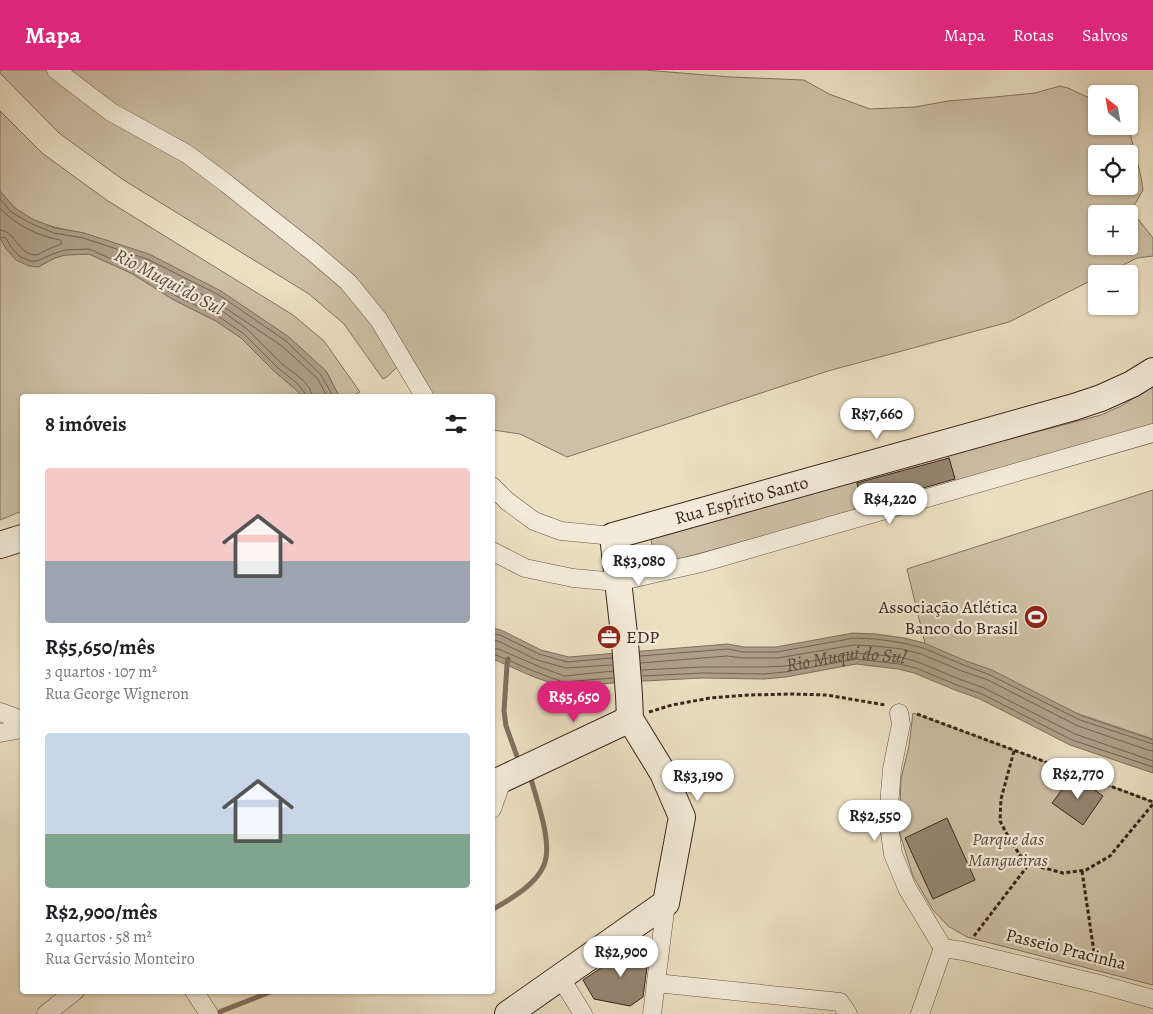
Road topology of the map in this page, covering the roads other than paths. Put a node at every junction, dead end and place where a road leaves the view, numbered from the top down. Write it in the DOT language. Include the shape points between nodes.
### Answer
graph roads {
  1 [pos="56,70"];
  2 [pos="1153,371"];
  3 [pos="423,394"];
  4 [pos="1153,433"];
  5 [pos="495,489"];
  6 [pos="613,536"];
  7 [pos="20,539"];
  8 [pos="0,545"];
  9 [pos="495,553"];
  10 [pos="617,582"];
  11 [pos="629,707"];
  12 [pos="0,712"];
  13 [pos="906,713"];
  14 [pos="20,719"];
  15 [pos="20,728"];
  16 [pos="0,733"];
  17 [pos="511,776"];
  18 [pos="495,804"];
  19 [pos="666,903"];
  20 [pos="943,948"];
  21 [pos="560,977"];
  22 [pos="656,983"];
  23 [pos="71,994"];
  24 [pos="1153,1000"];
  25 [pos="46,1014"];
  26 [pos="508,1014"];
  27 [pos="584,1014"];
  28 [pos="652,1014"];
  29 [pos="848,1014"];
  30 [pos="920,1014"];
  1 -- 3 [label="street" via="111,112 187,154 348,282 379,320"];
  2 -- 6 [label="main road, Rua Espírito Santo" via="1132,384 1074,407"];
  4 -- 10 [label="street" via="701,563"];
  5 -- 6 [label="street" via="534,521 561,532"];
  6 -- 10 [label="main road"];
  7 -- 8 [label="main road"];
  9 -- 10 [label="street" via="525,568 573,578"];
  10 -- 11 [label="main road"];
  11 -- 17 [label="main road"];
  11 -- 19 [label="main road" via="682,818"];
  12 -- 14 [label="street"];
  13 -- 20 [label="street" via="892,769 888,818 893,854 906,888"];
  15 -- 16 [label="street"];
  17 -- 18 [label="street"];
  19 -- 21 [label="main road"];
  19 -- 22 [label="street"];
  20 -- 24 [label="street" via="1099,984"];
  20 -- 30 [label="street"];
  21 -- 26 [label="main road"];
  21 -- 27 [label="street"];
  22 -- 28 [label="street"];
  22 -- 29 [label="street" via="840,1002"];
  23 -- 25 [label="street"];
}
